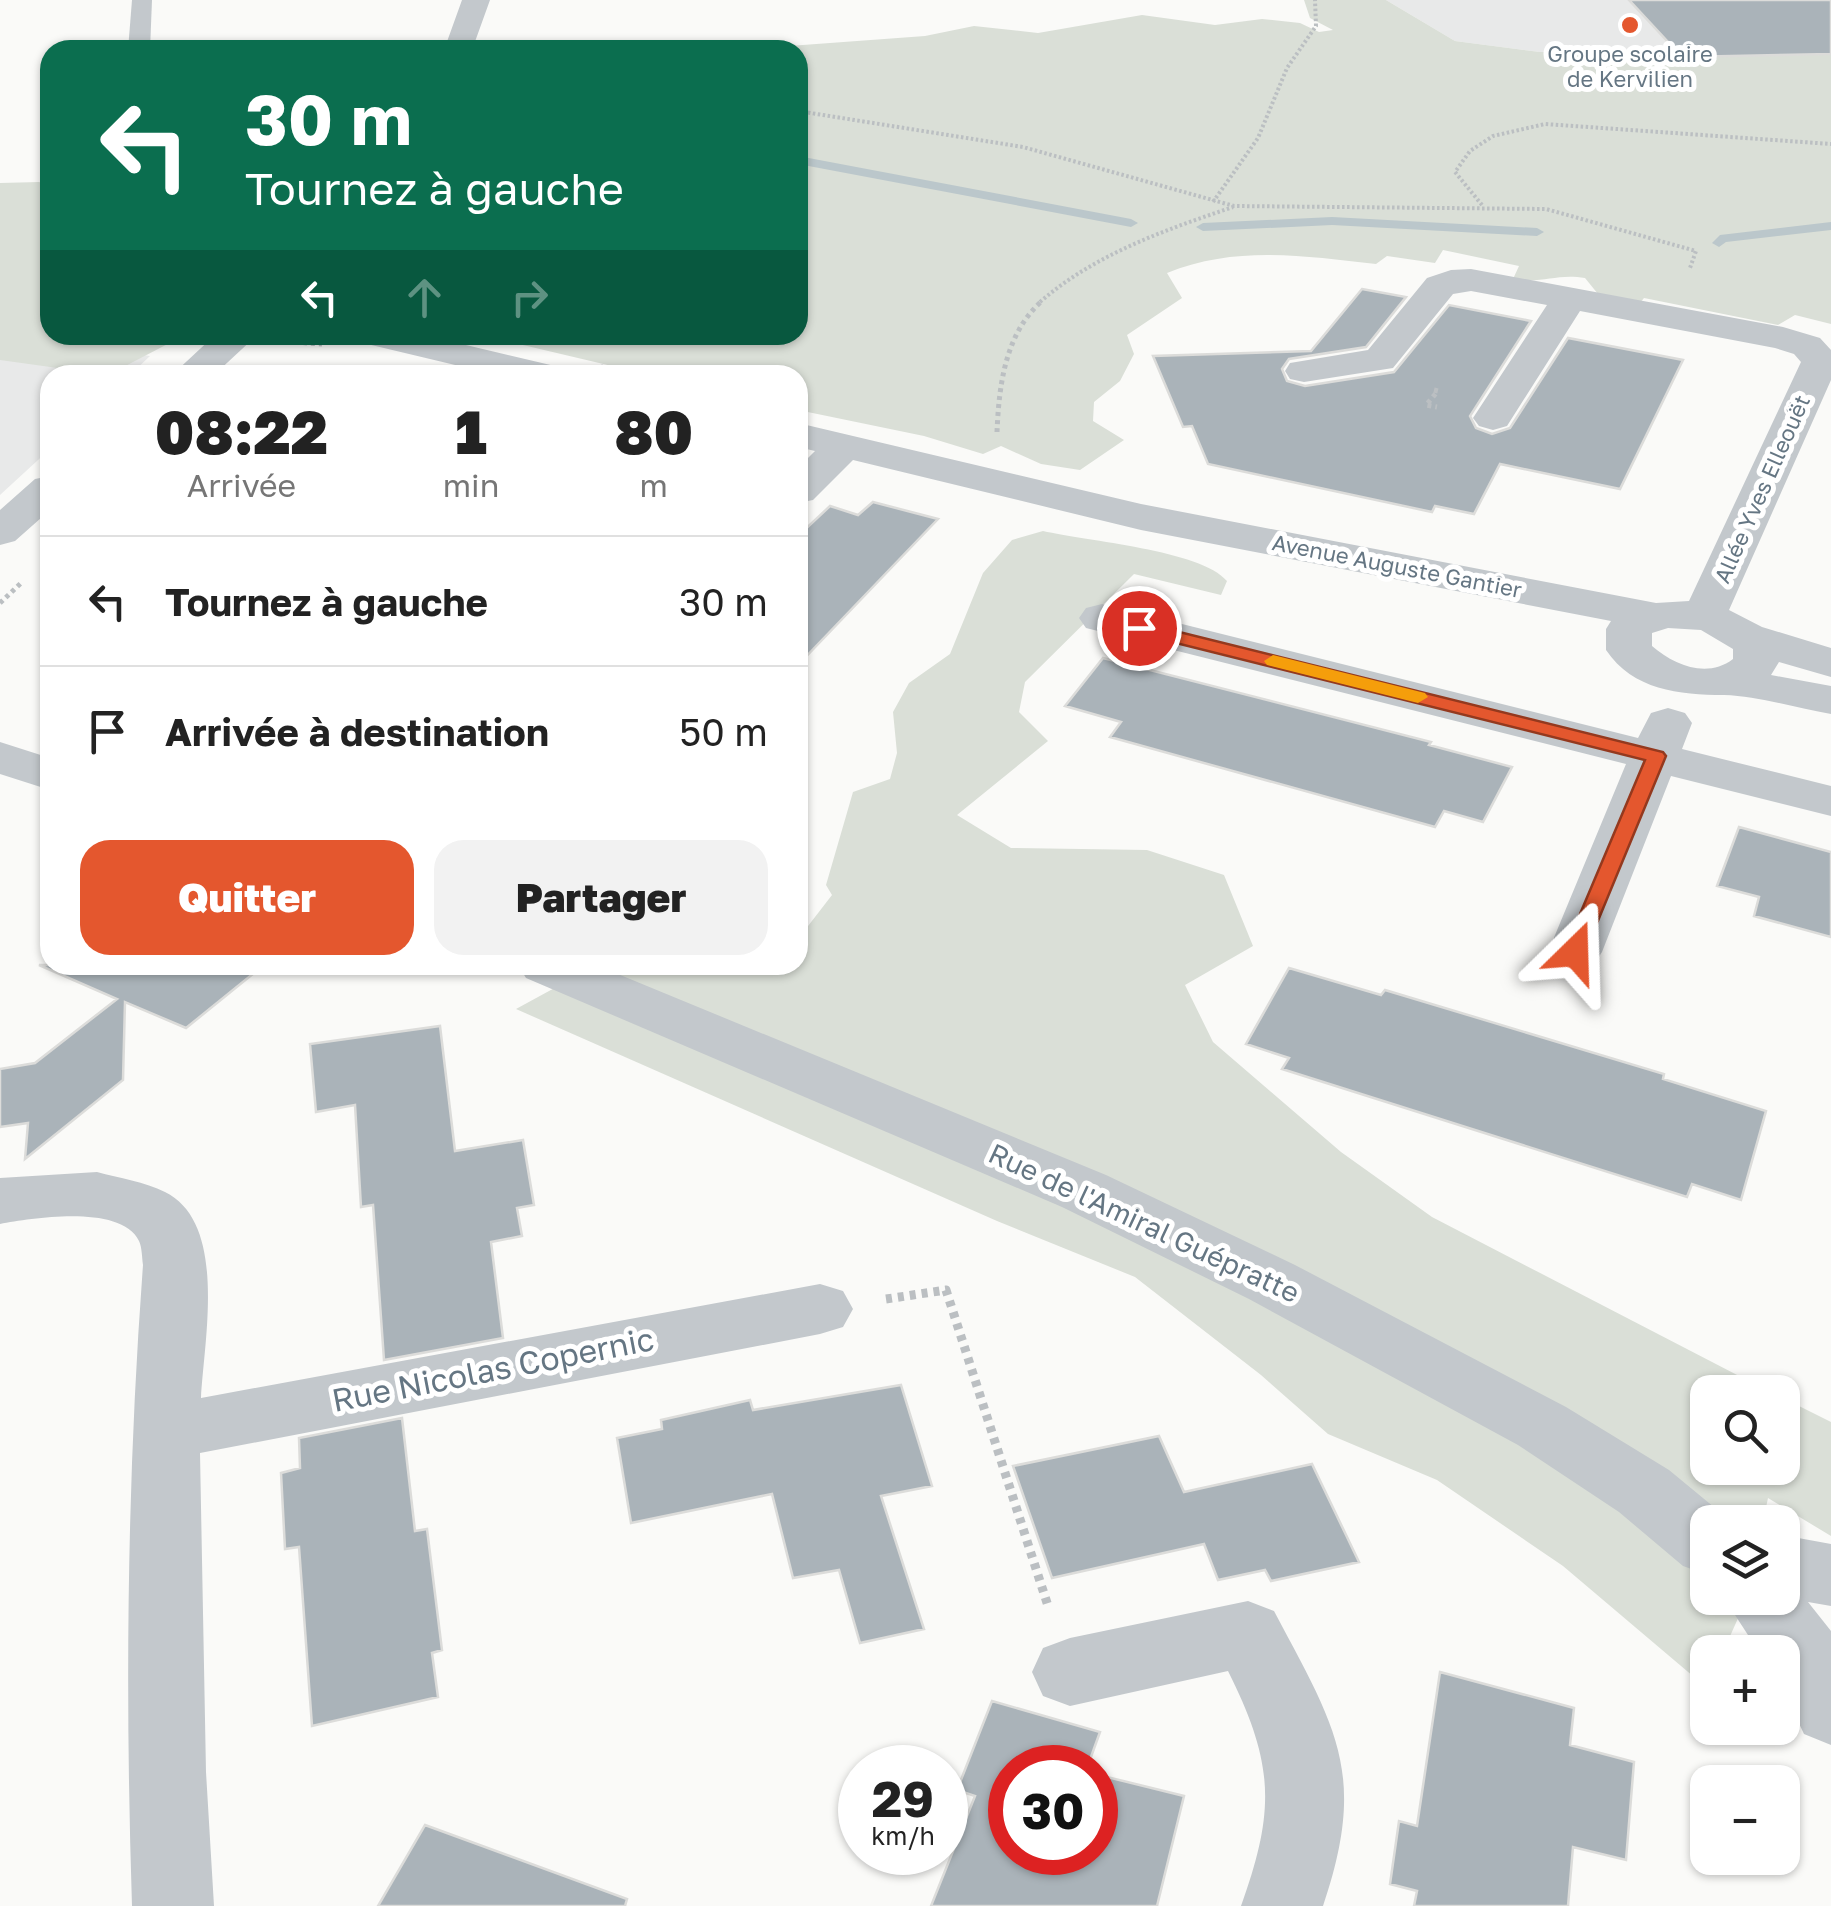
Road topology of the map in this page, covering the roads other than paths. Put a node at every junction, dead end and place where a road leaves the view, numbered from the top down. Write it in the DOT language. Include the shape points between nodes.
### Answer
graph roads {
  1 [pos="142,0"];
  2 [pos="476,1"];
  3 [pos="140,40"];
  4 [pos="462,40"];
  5 [pos="1570,298"];
  6 [pos="184,345"];
  7 [pos="226,345"];
  8 [pos="418,345"];
  9 [pos="1825,362"];
  10 [pos="163,365"];
  11 [pos="203,365"];
  12 [pos="503,365"];
  13 [pos="1304,371"];
  14 [pos="1493,418"];
  15 [pos="808,437"];
  16 [pos="844,446"];
  17 [pos="808,481"];
  18 [pos="40,495"];
  19 [pos="0,532"];
  20 [pos="1703,616"];
  21 [pos="1102,618"];
  22 [pos="1641,633"];
  23 [pos="1748,637"];
  24 [pos="1831,663"];
  25 [pos="1700,680"];
  26 [pos="1831,700"];
  27 [pos="1656,756"];
  28 [pos="0,757"];
  29 [pos="40,771"];
  30 [pos="1831,801"];
  31 [pos="1575,952"];
  32 [pos="570,975"];
  33 [pos="0,1201"];
  34 [pos="820,1308"];
  35 [pos="166,1432"];
  36 [pos="1690,1530"];
  37 [pos="1800,1569"];
  38 [pos="1831,1574"];
  39 [pos="1774,1615"];
  40 [pos="1070,1672"];
  41 [pos="1831,1710"];
  42 [pos="173,1906"];
  43 [pos="1282,1906"];
  1 -- 3 [label="lane"];
  2 -- 4 [label="street"];
  5 -- 9 [label="street, Allée Yves Elleouët" via="1782,338 1807,346"];
  5 -- 13 [label="street, Allée Yves Elleouët" via="1450,281 1380,360"];
  5 -- 14 [label="street"];
  6 -- 10 [label="street"];
  7 -- 11 [label="street"];
  8 -- 12 [label="street"];
  9 -- 20 [label="street, Allée Yves Elleouët"];
  15 -- 16 [label="street, Avenue Auguste Gantier"];
  16 -- 17 [label="street"];
  16 -- 22 [label="street, Avenue Auguste Gantier"];
  18 -- 19 [label="street"];
  20 -- 22 [label="street"];
  20 -- 23 [label="street"];
  21 -- 27 [label="street"];
  22 -- 25 [label="street" via="1645,665"];
  23 -- 24 [label="street"];
  23 -- 25 [label="street" via="1756,646 1756,664 1738,678"];
  25 -- 26 [label="street"];
  25 -- 27 [label="street" via="1670,719"];
  27 -- 30 [label="street"];
  27 -- 31 [label="street"];
  28 -- 29 [label="street"];
  32 -- 36 [label="street, Rue de l'Amiral Guépratte" via="1048,1175 1272,1282 1542,1426 1644,1491"];
  33 -- 35 [label="street" via="97,1194 144,1209 169,1231 175,1265"];
  34 -- 35 [label="street, Rue Nicolas Copernic"];
  35 -- 42 [label="street"];
  37 -- 38 [label="street"];
  39 -- 41 [label="street" via="1805,1655"];
  40 -- 43 [label="street" via="1248,1634 1300,1742 1302,1829"];
}
